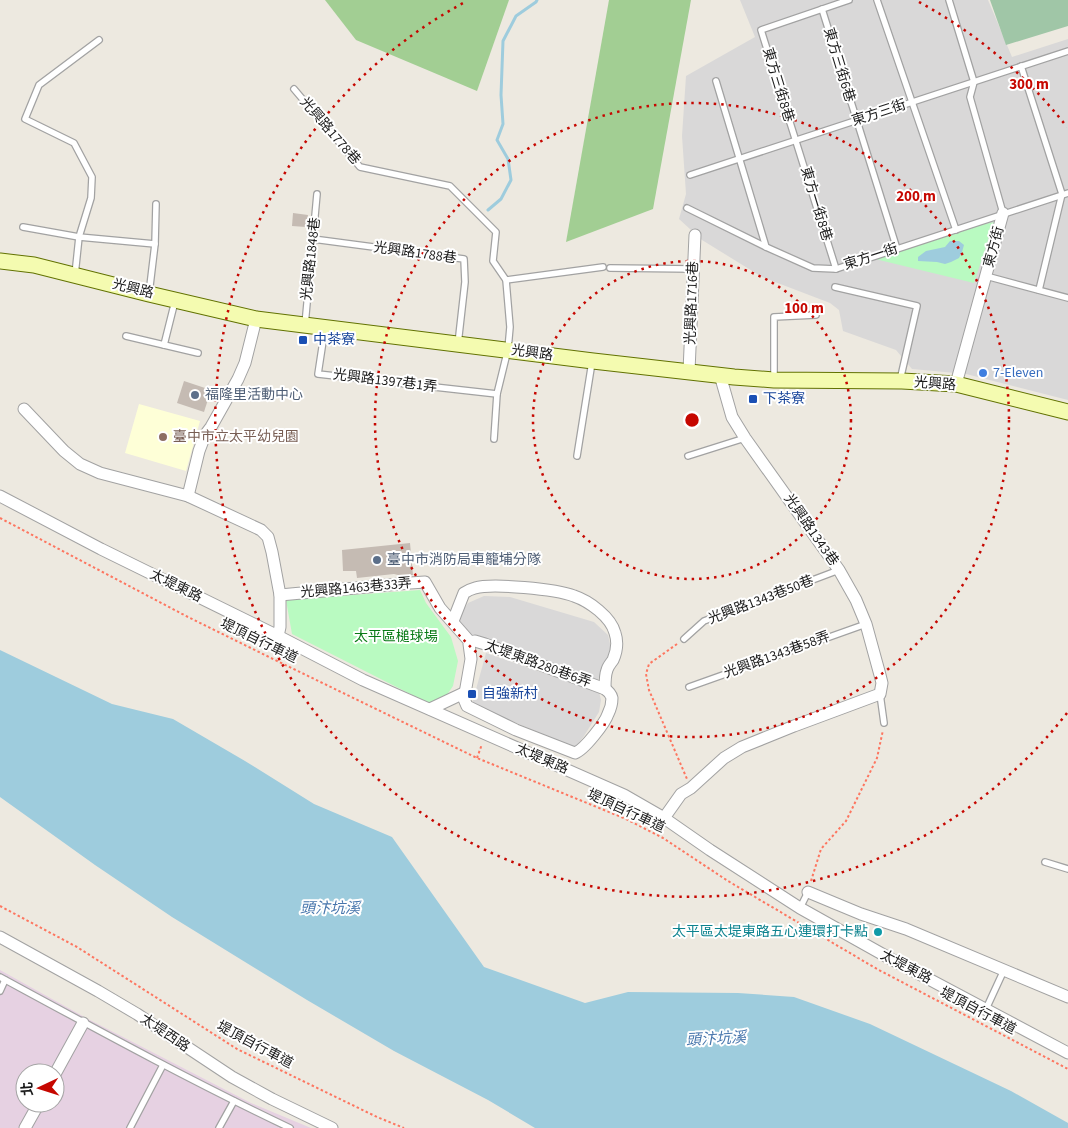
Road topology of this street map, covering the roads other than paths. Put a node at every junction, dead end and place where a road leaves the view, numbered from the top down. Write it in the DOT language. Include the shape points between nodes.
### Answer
graph roads {
  1 [pos="849,0"];
  2 [pos="877,0"];
  3 [pos="950,0"];
  4 [pos="822,9"];
  5 [pos="99,40"];
  6 [pos="1068,51"];
  7 [pos="1021,66"];
  8 [pos="716,81"];
  9 [pos="974,82"];
  10 [pos="294,89"];
  11 [pos="912,102"];
  12 [pos="857,120"];
  13 [pos="796,140"];
  14 [pos="739,159"];
  15 [pos="690,175"];
  16 [pos="318,194"];
  17 [pos="1065,194"];
  18 [pos="156,204"];
  19 [pos="687,208"];
  20 [pos="1003,213"];
  21 [pos="23,227"];
  22 [pos="956,230"];
  23 [pos="79,236"];
  24 [pos="695,236"];
  25 [pos="313,239"];
  26 [pos="155,244"];
  27 [pos="766,247"];
  28 [pos="897,249"];
  29 [pos="0,261"];
  30 [pos="603,267"];
  31 [pos="610,268"];
  32 [pos="836,268"];
  33 [pos="694,269"];
  34 [pos="75,275"];
  35 [pos="986,276"];
  36 [pos="506,280"];
  37 [pos="835,287"];
  38 [pos="1039,290"];
  39 [pos="149,294"];
  40 [pos="1068,298"];
  41 [pos="176,300"];
  42 [pos="816,314"];
  43 [pos="256,319"];
  44 [pos="305,325"];
  45 [pos="325,328"];
  46 [pos="126,336"];
  47 [pos="458,344"];
  48 [pos="164,345"];
  49 [pos="508,349"];
  50 [pos="198,352"];
  51 [pos="593,361"];
  52 [pos="689,371"];
  53 [pos="720,375"];
  54 [pos="774,380"];
  55 [pos="902,381"];
  56 [pos="956,384"];
  57 [pos="497,394"];
  58 [pos="24,409"];
  59 [pos="1068,411"];
  60 [pos="745,438"];
  61 [pos="494,440"];
  62 [pos="577,456"];
  63 [pos="688,456"];
  64 [pos="0,496"];
  65 [pos="188,496"];
  66 [pos="839,570"];
  67 [pos="280,595"];
  68 [pos="453,621"];
  69 [pos="866,624"];
  70 [pos="278,636"];
  71 [pos="684,639"];
  72 [pos="470,642"];
  73 [pos="689,687"];
  74 [pos="605,689"];
  75 [pos="466,692"];
  76 [pos="880,694"];
  77 [pos="434,707"];
  78 [pos="884,723"];
  79 [pos="664,818"];
  80 [pos="1045,862"];
  81 [pos="1068,868"];
  82 [pos="808,892"];
  83 [pos="800,908"];
  84 [pos="0,937"];
  85 [pos="1004,970"];
  86 [pos="3,979"];
  87 [pos="0,991"];
  88 [pos="1068,997"];
  89 [pos="986,1010"];
  90 [pos="83,1023"];
  91 [pos="1068,1053"];
  92 [pos="61,1063"];
  93 [pos="163,1065"];
  94 [pos="234,1102"];
  95 [pos="33,1113"];
  96 [pos="25,1128"];
  97 [pos="130,1128"];
  98 [pos="219,1128"];
  99 [pos="290,1128"];
  100 [pos="332,1128"];
  1 -- 4 [label="lane"];
  2 -- 11 [label="lane"];
  3 -- 9 [label="lane, 東方街"];
  4 -- 12 [label="lane, 東方三街6巷"];
  4 -- 13 [label="lane, 東方三街8巷" via="761,30"];
  5 -- 23 [label="lane" via="39,85 25,119 74,143 92,178"];
  6 -- 7 [label="lane, 東方三街"];
  7 -- 9 [label="lane, 東方三街"];
  7 -- 17 [label="lane"];
  8 -- 14 [label="lane"];
  9 -- 11 [label="lane, 東方三街"];
  9 -- 20 [label="lane, 東方街" via="970,97"];
  10 -- 36 [label="lane, 光興路1778巷" via="360,167 450,186 496,232 493,261"];
  11 -- 12 [label="lane, 東方三街"];
  11 -- 22 [label="lane"];
  12 -- 13 [label="lane, 東方三街"];
  12 -- 28 [label="lane, 東方三街6巷"];
  13 -- 14 [label="lane, 東方三街"];
  13 -- 32 [label="lane, 東方一街8巷"];
  14 -- 15 [label="lane, 東方三街"];
  14 -- 27 [label="lane"];
  16 -- 25 [label="lane, 光興路1848巷"];
  17 -- 20 [label="lane, 東方一街"];
  17 -- 38 [label="lane"];
  18 -- 26 [label="lane"];
  19 -- 27 [label="lane, 東方一街"];
  20 -- 22 [label="lane, 東方一街"];
  20 -- 35 [label="street, 東方街"];
  21 -- 23 [label="lane"];
  22 -- 28 [label="lane, 東方一街"];
  23 -- 26 [label="lane"];
  23 -- 34 [label="lane"];
  24 -- 33 [label="street, 光興路1716巷"];
  25 -- 44 [label="lane, 光興路1848巷"];
  25 -- 47 [label="lane, 光興路1788巷" via="464,259 465,282"];
  26 -- 39 [label="lane"];
  27 -- 32 [label="lane, 東方一街" via="813,268"];
  28 -- 32 [label="lane, 東方一街"];
  29 -- 34 [label="main road, 光興路" via="34,264"];
  30 -- 36 [label="lane"];
  31 -- 33 [label="lane"];
  33 -- 52 [label="street, 光興路1716巷"];
  34 -- 39 [label="main road, 光興路"];
  35 -- 38 [label="lane"];
  35 -- 56 [label="street, 東方街"];
  36 -- 49 [label="lane, 光興路1778巷" via="510,327"];
  37 -- 55 [label="lane" via="917,306"];
  38 -- 40 [label="lane"];
  39 -- 41 [label="main road, 光興路"];
  41 -- 43 [label="main road, 光興路"];
  41 -- 48 [label="lane"];
  42 -- 54 [label="lane" via="774,317"];
  43 -- 44 [label="main road, 光興路"];
  43 -- 65 [label="street" via="238,379 198,451"];
  44 -- 45 [label="main road, 光興路"];
  45 -- 47 [label="main road, 光興路"];
  45 -- 57 [label="lane, 光興路1397巷1弄" via="318,374"];
  46 -- 48 [label="lane"];
  47 -- 49 [label="main road, 光興路"];
  48 -- 50 [label="lane"];
  49 -- 51 [label="main road, 光興路"];
  49 -- 57 [label="lane, 光興路1778巷"];
  51 -- 52 [label="main road, 光興路"];
  51 -- 62 [label="lane"];
  52 -- 53 [label="main road, 光興路"];
  53 -- 54 [label="main road, 光興路"];
  53 -- 60 [label="street, 光興路1343巷" via="732,417"];
  54 -- 55 [label="main road, 光興路"];
  55 -- 56 [label="main road, 光興路"];
  56 -- 59 [label="main road, 光興路"];
  57 -- 61 [label="lane, 光興路1778巷"];
  58 -- 65 [label="street" via="80,464 100,473"];
  60 -- 63 [label="lane"];
  60 -- 66 [label="street, 光興路1343巷"];
  64 -- 70 [label="street, 太堤東路"];
  65 -- 67 [label="street, 光興路1463巷33弄" via="260,530 268,537"];
  66 -- 69 [label="street, 光興路1343巷"];
  66 -- 71 [label="lane, 光興路1343巷50巷" via="704,621"];
  67 -- 68 [label="street, 光興路1463巷33弄" via="425,582 440,608"];
  67 -- 70 [label="street, 光興路1463巷33弄"];
  68 -- 72 [label="street, 光興路1463巷33弄"];
  68 -- 74 [label="street" via="464,593 475,588 527,588 574,596 594,606 612,624 615,632 616,650 607,670"];
  69 -- 73 [label="lane, 光興路1343巷58弄"];
  69 -- 76 [label="street, 光興路1343巷" via="882,683"];
  70 -- 77 [label="street, 太堤東路" via="363,680"];
  72 -- 74 [label="street, 太堤東路280巷6弄" via="485,644"];
  72 -- 75 [label="street"];
  74 -- 75 [label="street" via="612,698 608,715 584,748 575,753 467,706"];
  75 -- 77 [label="street"];
  76 -- 78 [label="lane, 光興路1343巷"];
  76 -- 79 [label="street" via="742,747 681,794"];
  77 -- 79 [label="street, 太堤東路" via="486,734 624,795"];
  79 -- 83 [label="street, 太堤東路"];
  80 -- 81 [label="lane"];
  82 -- 83 [label="lane"];
  82 -- 85 [label="street"];
  83 -- 89 [label="street, 太堤東路"];
  84 -- 100 [label="street, 太堤西路" via="122,1005 232,1077"];
  85 -- 88 [label="street"];
  85 -- 89 [label="lane"];
  86 -- 87 [label="lane"];
  86 -- 90 [label="lane"];
  89 -- 91 [label="street, 太堤東路"];
  90 -- 92 [label="street"];
  90 -- 93 [label="lane"];
  93 -- 94 [label="lane"];
  93 -- 97 [label="lane"];
  94 -- 98 [label="lane"];
  94 -- 99 [label="lane"];
  95 -- 96 [label="street"];
}
